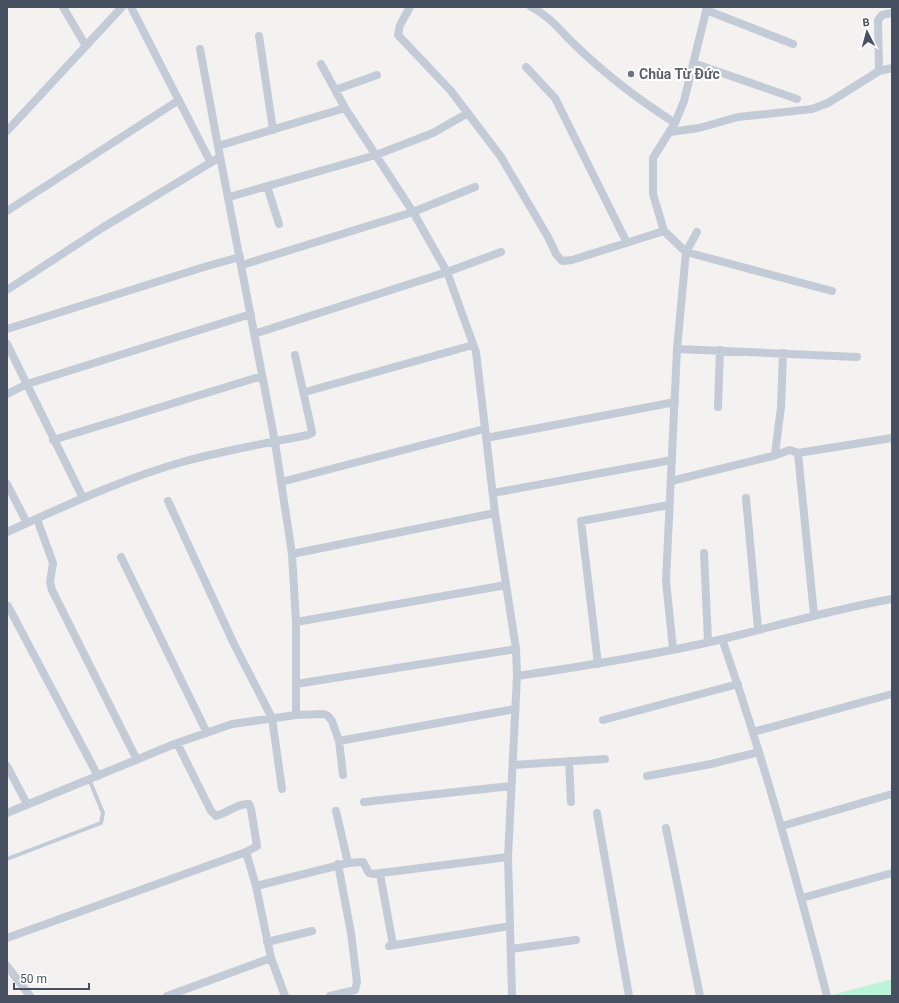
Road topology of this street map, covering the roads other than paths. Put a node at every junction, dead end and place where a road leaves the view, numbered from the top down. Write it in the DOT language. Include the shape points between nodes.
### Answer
graph roads {
  1 [pos="63,7"];
  2 [pos="122,7"];
  3 [pos="131,7"];
  4 [pos="410,7"];
  5 [pos="531,7"];
  6 [pos="706,8"];
  7 [pos="892,13"];
  8 [pos="259,36"];
  9 [pos="793,44"];
  10 [pos="86,46"];
  11 [pos="200,49"];
  12 [pos="694,63"];
  13 [pos="321,64"];
  14 [pos="526,67"];
  15 [pos="892,68"];
  16 [pos="879,71"];
  17 [pos="377,75"];
  18 [pos="335,90"];
  19 [pos="797,99"];
  20 [pos="179,100"];
  21 [pos="345,108"];
  22 [pos="468,113"];
  23 [pos="675,123"];
  24 [pos="272,130"];
  25 [pos="7,131"];
  26 [pos="670,132"];
  27 [pos="218,146"];
  28 [pos="376,155"];
  29 [pos="220,157"];
  30 [pos="210,161"];
  31 [pos="267,186"];
  32 [pos="474,187"];
  33 [pos="229,197"];
  34 [pos="7,211"];
  35 [pos="413,212"];
  36 [pos="279,224"];
  37 [pos="664,231"];
  38 [pos="697,232"];
  39 [pos="627,243"];
  40 [pos="501,252"];
  41 [pos="686,252"];
  42 [pos="241,261"];
  43 [pos="447,272"];
  44 [pos="7,290"];
  45 [pos="832,291"];
  46 [pos="251,314"];
  47 [pos="7,330"];
  48 [pos="254,334"];
  49 [pos="7,344"];
  50 [pos="473,345"];
  51 [pos="677,349"];
  52 [pos="720,350"];
  53 [pos="783,353"];
  54 [pos="295,355"];
  55 [pos="857,357"];
  56 [pos="262,376"];
  57 [pos="27,384"];
  58 [pos="304,392"];
  59 [pos="7,394"];
  60 [pos="675,402"];
  61 [pos="718,407"];
  62 [pos="484,429"];
  63 [pos="486,438"];
  64 [pos="892,438"];
  65 [pos="53,440"];
  66 [pos="275,442"];
  67 [pos="798,453"];
  68 [pos="775,454"];
  69 [pos="672,460"];
  70 [pos="671,481"];
  71 [pos="281,482"];
  72 [pos="7,484"];
  73 [pos="493,493"];
  74 [pos="83,498"];
  75 [pos="746,498"];
  76 [pos="168,501"];
  77 [pos="669,505"];
  78 [pos="495,513"];
  79 [pos="37,519"];
  80 [pos="27,523"];
  81 [pos="7,532"];
  82 [pos="704,553"];
  83 [pos="292,554"];
  84 [pos="121,557"];
  85 [pos="506,585"];
  86 [pos="892,599"];
  87 [pos="8,606"];
  88 [pos="814,615"];
  89 [pos="296,622"];
  90 [pos="758,629"];
  91 [pos="722,639"];
  92 [pos="708,641"];
  93 [pos="516,649"];
  94 [pos="673,649"];
  95 [pos="598,664"];
  96 [pos="516,676"];
  97 [pos="296,684"];
  98 [pos="738,684"];
  99 [pos="892,694"];
  100 [pos="514,709"];
  101 [pos="296,715"];
  102 [pos="272,718"];
  103 [pos="603,720"];
  104 [pos="753,732"];
  105 [pos="207,733"];
  106 [pos="339,741"];
  107 [pos="177,743"];
  108 [pos="759,752"];
  109 [pos="605,759"];
  110 [pos="137,760"];
  111 [pos="569,761"];
  112 [pos="513,765"];
  113 [pos="7,766"];
  114 [pos="343,775"];
  115 [pos="98,776"];
  116 [pos="647,776"];
  117 [pos="89,780"];
  118 [pos="511,786"];
  119 [pos="282,789"];
  120 [pos="892,794"];
  121 [pos="364,802"];
  122 [pos="571,802"];
  123 [pos="27,804"];
  124 [pos="336,811"];
  125 [pos="7,813"];
  126 [pos="597,813"];
  127 [pos="782,826"];
  128 [pos="666,828"];
  129 [pos="246,852"];
  130 [pos="508,857"];
  131 [pos="7,859"];
  132 [pos="348,863"];
  133 [pos="338,864"];
  134 [pos="892,873"];
  135 [pos="380,874"];
  136 [pos="256,886"];
  137 [pos="802,898"];
  138 [pos="510,926"];
  139 [pos="312,932"];
  140 [pos="7,938"];
  141 [pos="576,940"];
  142 [pos="268,942"];
  143 [pos="511,949"];
  144 [pos="271,958"];
  145 [pos="7,966"];
  146 [pos="16,977"];
  147 [pos="7,980"];
  148 [pos="30,996"];
  149 [pos="167,996"];
  150 [pos="285,996"];
  151 [pos="330,996"];
  152 [pos="512,996"];
  153 [pos="629,996"];
  154 [pos="700,996"];
  155 [pos="827,996"];
  1 -- 10 [label="street"];
  2 -- 10 [label="street"];
  3 -- 20 [label="street"];
  4 -- 22 [label="street" via="400,25 398,35 451,91"];
  5 -- 23 [label="street" via="548,17 616,82"];
  6 -- 9 [label="street"];
  6 -- 12 [label="street"];
  7 -- 16 [label="street" via="882,15 878,20"];
  8 -- 24 [label="street"];
  10 -- 25 [label="street"];
  11 -- 27 [label="street"];
  12 -- 19 [label="street"];
  12 -- 23 [label="street"];
  13 -- 18 [label="street"];
  14 -- 39 [label="street" via="555,98"];
  15 -- 16 [label="street"];
  16 -- 26 [label="street" via="828,103 812,109 738,117 699,128"];
  17 -- 18 [label="street"];
  18 -- 21 [label="street"];
  20 -- 30 [label="street"];
  20 -- 34 [label="street"];
  21 -- 24 [label="street"];
  21 -- 28 [label="street"];
  22 -- 28 [label="street" via="433,133"];
  22 -- 39 [label="street" via="501,157 562,261"];
  23 -- 26 [label="street"];
  24 -- 27 [label="street"];
  26 -- 37 [label="street" via="653,158 653,194"];
  27 -- 29 [label="street"];
  28 -- 31 [label="street"];
  28 -- 35 [label="street"];
  29 -- 30 [label="street"];
  29 -- 33 [label="street"];
  30 -- 44 [label="street"];
  31 -- 33 [label="street"];
  31 -- 36 [label="street"];
  32 -- 35 [label="street"];
  33 -- 42 [label="street"];
  35 -- 42 [label="street"];
  35 -- 43 [label="street"];
  37 -- 39 [label="street"];
  37 -- 41 [label="street"];
  38 -- 41 [label="street"];
  40 -- 43 [label="street"];
  41 -- 45 [label="street"];
  41 -- 51 [label="street"];
  42 -- 46 [label="street"];
  42 -- 47 [label="street" via="204,267"];
  43 -- 48 [label="street"];
  43 -- 50 [label="street"];
  46 -- 48 [label="street"];
  46 -- 57 [label="street"];
  48 -- 56 [label="street"];
  49 -- 57 [label="street"];
  50 -- 58 [label="street"];
  50 -- 62 [label="street" via="478,367"];
  51 -- 52 [label="street"];
  51 -- 60 [label="street"];
  52 -- 53 [label="street"];
  52 -- 61 [label="street"];
  53 -- 55 [label="street"];
  53 -- 68 [label="street" via="781,407"];
  54 -- 58 [label="street"];
  56 -- 65 [label="street"];
  56 -- 66 [label="street"];
  57 -- 59 [label="street"];
  57 -- 65 [label="street"];
  58 -- 66 [label="street" via="312,433"];
  60 -- 63 [label="street"];
  60 -- 69 [label="street"];
  62 -- 63 [label="street"];
  62 -- 71 [label="street"];
  63 -- 73 [label="street"];
  64 -- 67 [label="street"];
  65 -- 74 [label="street"];
  66 -- 71 [label="street"];
  66 -- 74 [label="street" via="185,461"];
  67 -- 68 [label="street" via="790,450"];
  67 -- 88 [label="street"];
  68 -- 70 [label="street"];
  69 -- 70 [label="street"];
  69 -- 73 [label="street"];
  70 -- 77 [label="street"];
  71 -- 83 [label="street"];
  72 -- 80 [label="street"];
  73 -- 78 [label="street"];
  74 -- 79 [label="street"];
  75 -- 90 [label="street"];
  76 -- 102 [label="street" via="234,644"];
  77 -- 94 [label="street" via="666,581"];
  77 -- 95 [label="street" via="581,521"];
  78 -- 83 [label="street"];
  78 -- 85 [label="street"];
  79 -- 80 [label="street"];
  79 -- 110 [label="street" via="53,563 50,582 52,590"];
  80 -- 81 [label="street"];
  82 -- 92 [label="street"];
  83 -- 89 [label="street"];
  84 -- 105 [label="street"];
  85 -- 89 [label="street"];
  85 -- 93 [label="street"];
  86 -- 88 [label="street"];
  87 -- 115 [label="street"];
  88 -- 90 [label="street"];
  89 -- 97 [label="street"];
  90 -- 91 [label="street"];
  91 -- 92 [label="street"];
  91 -- 98 [label="street"];
  92 -- 94 [label="street"];
  93 -- 96 [label="street"];
  93 -- 97 [label="street"];
  94 -- 95 [label="street"];
  95 -- 96 [label="street"];
  96 -- 100 [label="street"];
  97 -- 101 [label="street"];
  98 -- 103 [label="street"];
  98 -- 104 [label="street"];
  99 -- 104 [label="street"];
  100 -- 106 [label="street"];
  100 -- 112 [label="street"];
  101 -- 102 [label="street"];
  101 -- 106 [label="street" via="328,716"];
  102 -- 105 [label="street" via="232,724"];
  102 -- 119 [label="street"];
  104 -- 108 [label="street"];
  105 -- 107 [label="street"];
  106 -- 114 [label="street"];
  107 -- 110 [label="street"];
  107 -- 129 [label="street" via="211,812 216,816 249,804 258,846"];
  108 -- 116 [label="street"];
  108 -- 127 [label="street"];
  109 -- 111 [label="street"];
  110 -- 115 [label="street"];
  111 -- 112 [label="street"];
  111 -- 122 [label="street"];
  112 -- 118 [label="street"];
  113 -- 123 [label="street"];
  115 -- 117 [label="street"];
  117 -- 123 [label="street"];
  117 -- 131 [label="lane" via="104,813 101,823"];
  118 -- 121 [label="street"];
  118 -- 130 [label="street"];
  120 -- 127 [label="street"];
  123 -- 125 [label="street"];
  124 -- 132 [label="street"];
  126 -- 153 [label="street"];
  127 -- 137 [label="street"];
  128 -- 154 [label="street"];
  129 -- 136 [label="street"];
  129 -- 140 [label="street"];
  130 -- 135 [label="street"];
  130 -- 138 [label="street"];
  132 -- 133 [label="street"];
  132 -- 135 [label="street" via="363,862 370,874"];
  133 -- 136 [label="street"];
  133 -- 151 [label="street" via="358,982 355,990"];
  134 -- 137 [label="street"];
  135 -- 138 [label="street" via="391,946"];
  136 -- 142 [label="street"];
  137 -- 155 [label="street"];
  138 -- 143 [label="street"];
  139 -- 142 [label="street"];
  141 -- 143 [label="street"];
  142 -- 144 [label="street"];
  143 -- 152 [label="street"];
  144 -- 149 [label="street"];
  144 -- 150 [label="street"];
  145 -- 146 [label="street"];
  146 -- 147 [label="street"];
  146 -- 148 [label="street"];
}
